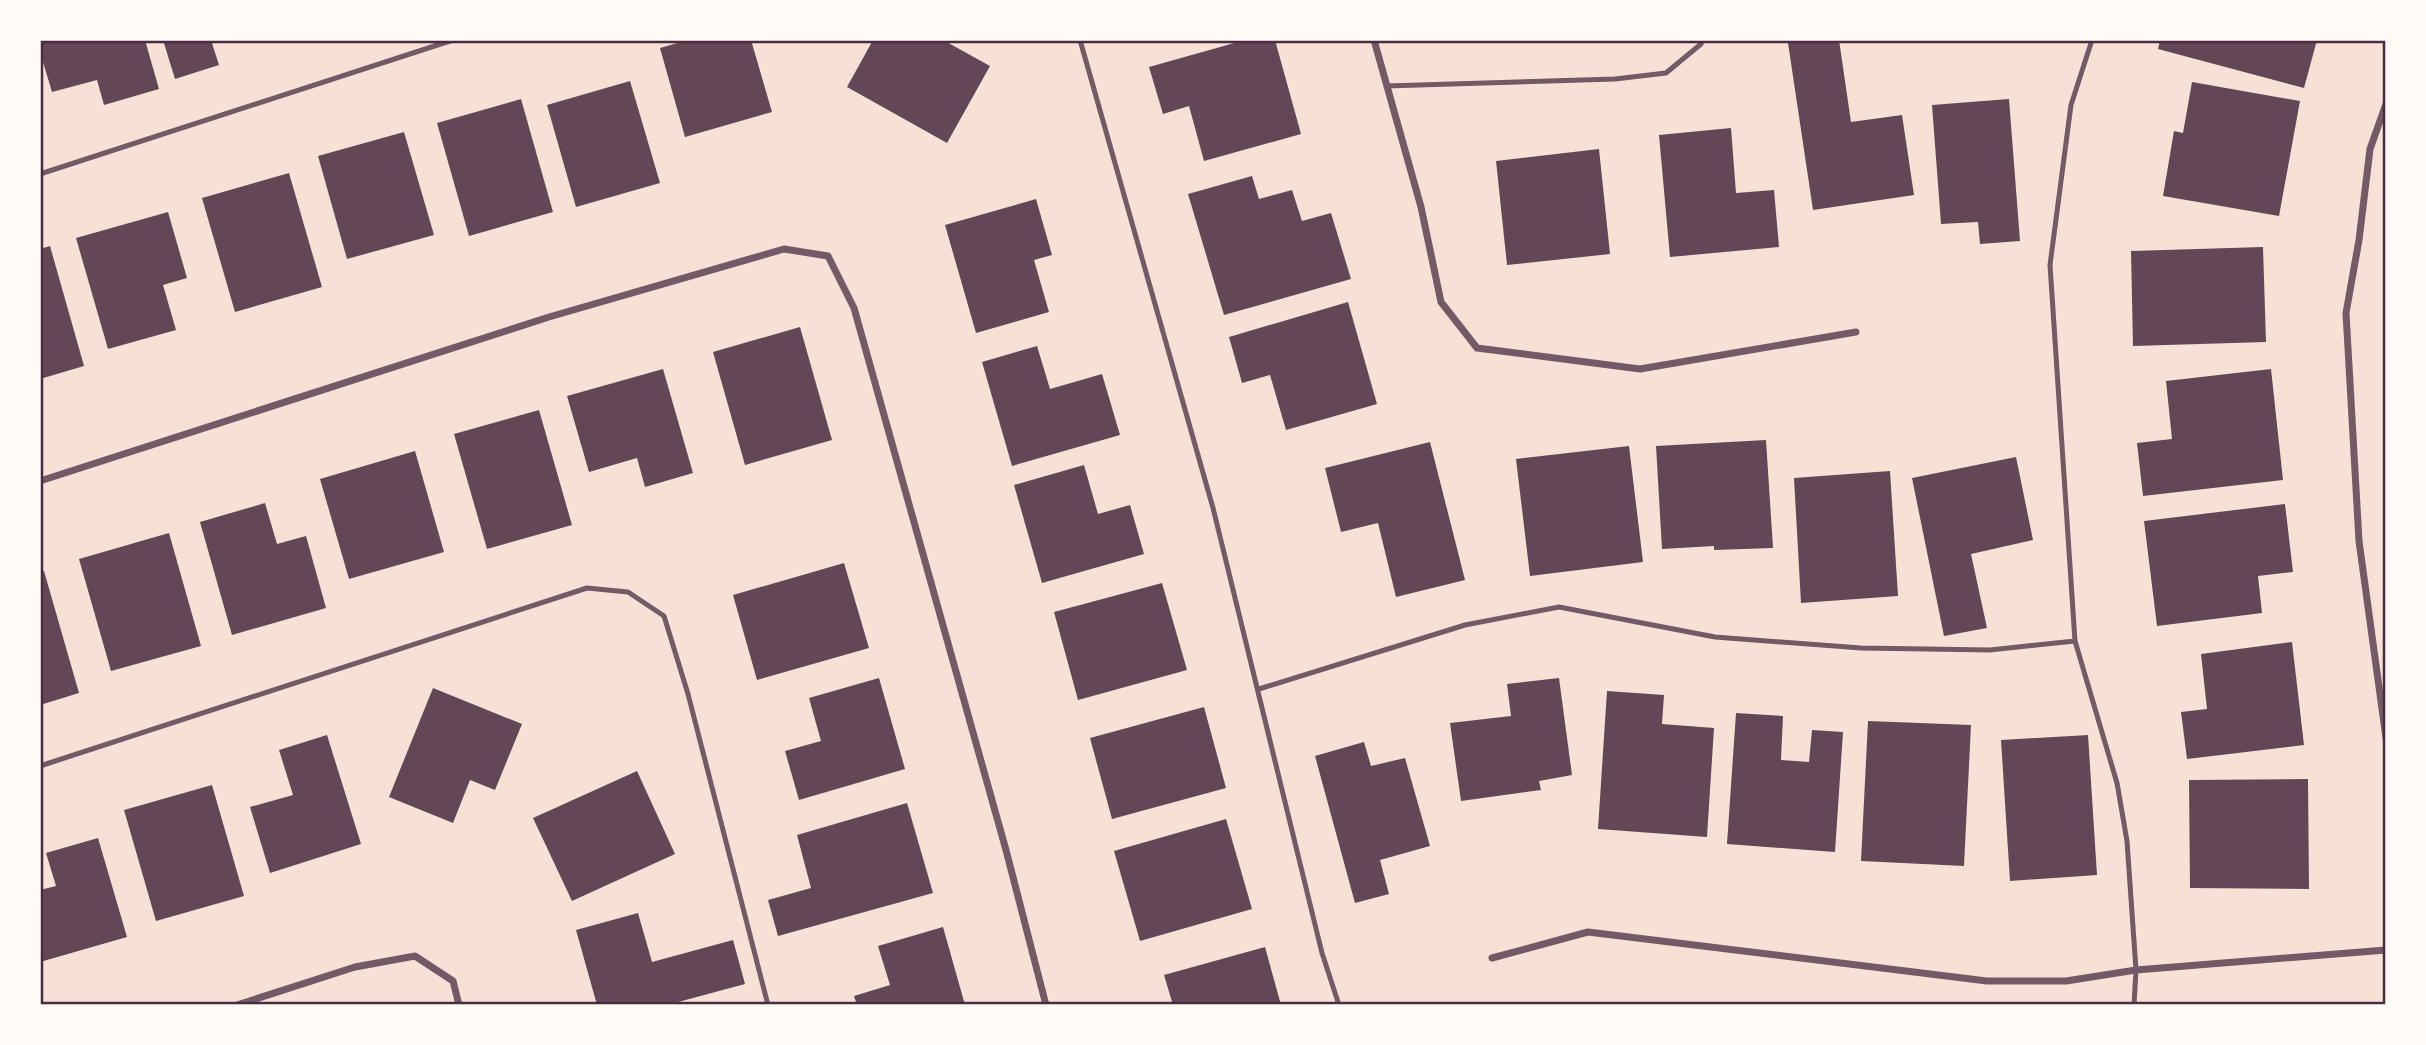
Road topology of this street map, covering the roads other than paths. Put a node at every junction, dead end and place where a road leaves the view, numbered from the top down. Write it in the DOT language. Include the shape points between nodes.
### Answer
graph roads {
  1 [pos="453,40"];
  2 [pos="1080,40"];
  3 [pos="1374,40"];
  4 [pos="1702,40"];
  5 [pos="2092,40"];
  6 [pos="1386,86"];
  7 [pos="2386,104"];
  8 [pos="40,174"];
  9 [pos="1856,332"];
  10 [pos="40,481"];
  11 [pos="2075,641"];
  12 [pos="1259,689"];
  13 [pos="2386,738"];
  14 [pos="40,766"];
  15 [pos="2386,950"];
  16 [pos="1492,958"];
  17 [pos="2136,970"];
  18 [pos="237,1005"];
  19 [pos="459,1005"];
  20 [pos="768,1005"];
  21 [pos="1046,1005"];
  22 [pos="1339,1005"];
  23 [pos="2134,1005"];
  1 -- 8 [label="lane"];
  2 -- 12 [label="lane" via="1206,482"];
  3 -- 6 [label="street"];
  4 -- 6 [label="lane" via="1666,73 1615,79"];
  5 -- 11 [label="lane" via="2071,105 2050,265"];
  6 -- 9 [label="street" via="1421,207 1441,302 1477,348 1640,369"];
  7 -- 13 [label="street" via="2370,149 2346,313 2359,541"];
  10 -- 21 [label="street" via="549,317 784,249 828,256 854,307"];
  11 -- 12 [label="lane" via="1990,650 1861,648 1715,637 1559,607 1465,625"];
  11 -- 17 [label="lane" via="2117,783"];
  12 -- 22 [label="lane" via="1322,953"];
  14 -- 20 [label="lane" via="587,588 628,592 664,616"];
  15 -- 17 [label="street"];
  16 -- 17 [label="street" via="1588,932 1987,981 2066,981"];
  17 -- 23 [label="lane"];
  18 -- 19 [label="street" via="355,967 415,956 453,981"];
}
